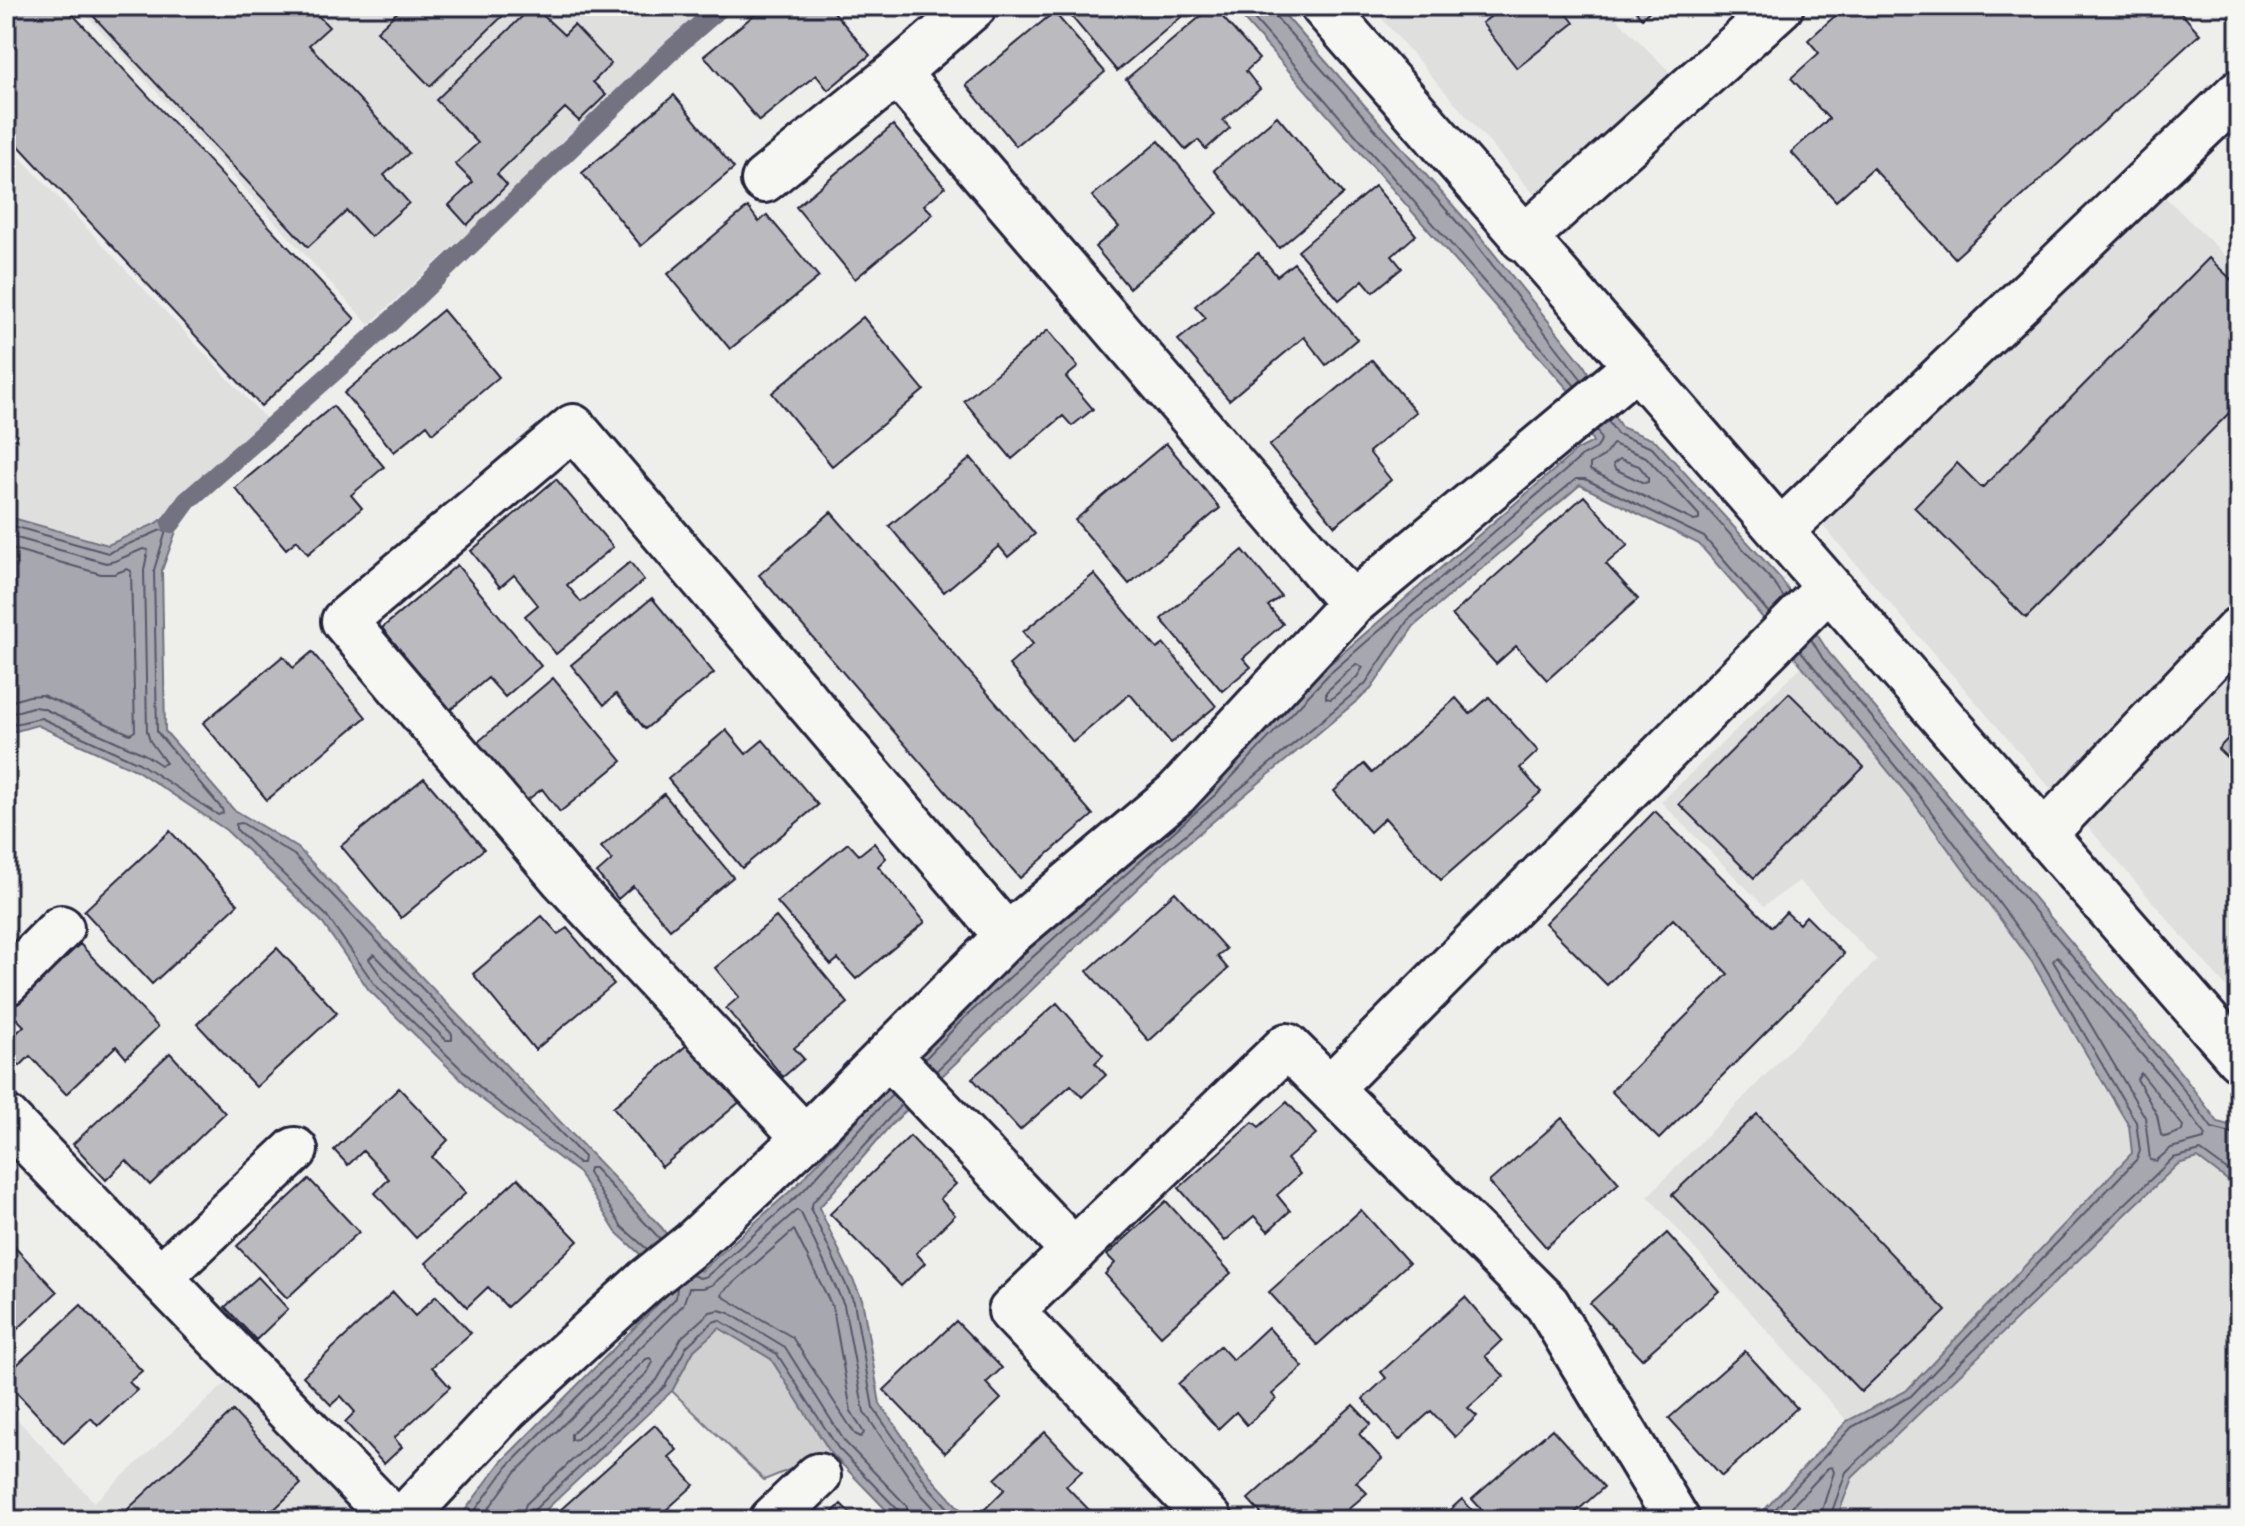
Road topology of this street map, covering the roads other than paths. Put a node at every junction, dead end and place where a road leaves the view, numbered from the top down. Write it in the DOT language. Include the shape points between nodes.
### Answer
graph roads {
  1 [pos="974,6"];
  2 [pos="1323,6"];
  3 [pos="1781,6"];
  4 [pos="897,73"];
  5 [pos="2239,92"];
  6 [pos="764,180"];
  7 [pos="1523,239"];
  8 [pos="1622,377"];
  9 [pos="1781,531"];
  10 [pos="1822,594"];
  11 [pos="1352,604"];
  12 [pos="2239,629"];
  13 [pos="2044,834"];
  14 [pos="61,928"];
  15 [pos="1007,936"];
  16 [pos="6,983"];
  17 [pos="889,1056"];
  18 [pos="2239,1058"];
  19 [pos="1330,1088"];
  20 [pos="6,1118"];
  21 [pos="805,1138"];
  22 [pos="295,1150"];
  23 [pos="1074,1251"];
  24 [pos="160,1277"];
  25 [pos="818,1476"];
  26 [pos="394,1520"];
  27 [pos="402,1520"];
  28 [pos="772,1520"];
  29 [pos="1210,1520"];
  30 [pos="1677,1520"];
  1 -- 4 [label="street"];
  2 -- 7 [label="street"];
  3 -- 7 [label="street"];
  4 -- 6 [label="street"];
  4 -- 11 [label="street"];
  5 -- 9 [label="street"];
  7 -- 8 [label="street"];
  8 -- 9 [label="street"];
  8 -- 11 [label="street"];
  9 -- 10 [label="street"];
  10 -- 13 [label="street"];
  10 -- 19 [label="street"];
  11 -- 15 [label="street" via="1176,794"];
  12 -- 13 [label="street"];
  13 -- 18 [label="street"];
  14 -- 16 [label="street"];
  15 -- 17 [label="street"];
  15 -- 21 [label="street" via="573,427 344,621 563,879"];
  17 -- 21 [label="street"];
  17 -- 23 [label="street"];
  19 -- 23 [label="street" via="1287,1046"];
  19 -- 30 [label="street" via="1547,1304"];
  20 -- 24 [label="street"];
  21 -- 27 [label="street" via="507,1408"];
  22 -- 24 [label="street"];
  23 -- 29 [label="street" via="1011,1311"];
  24 -- 26 [label="street"];
  25 -- 28 [label="street"];
}
